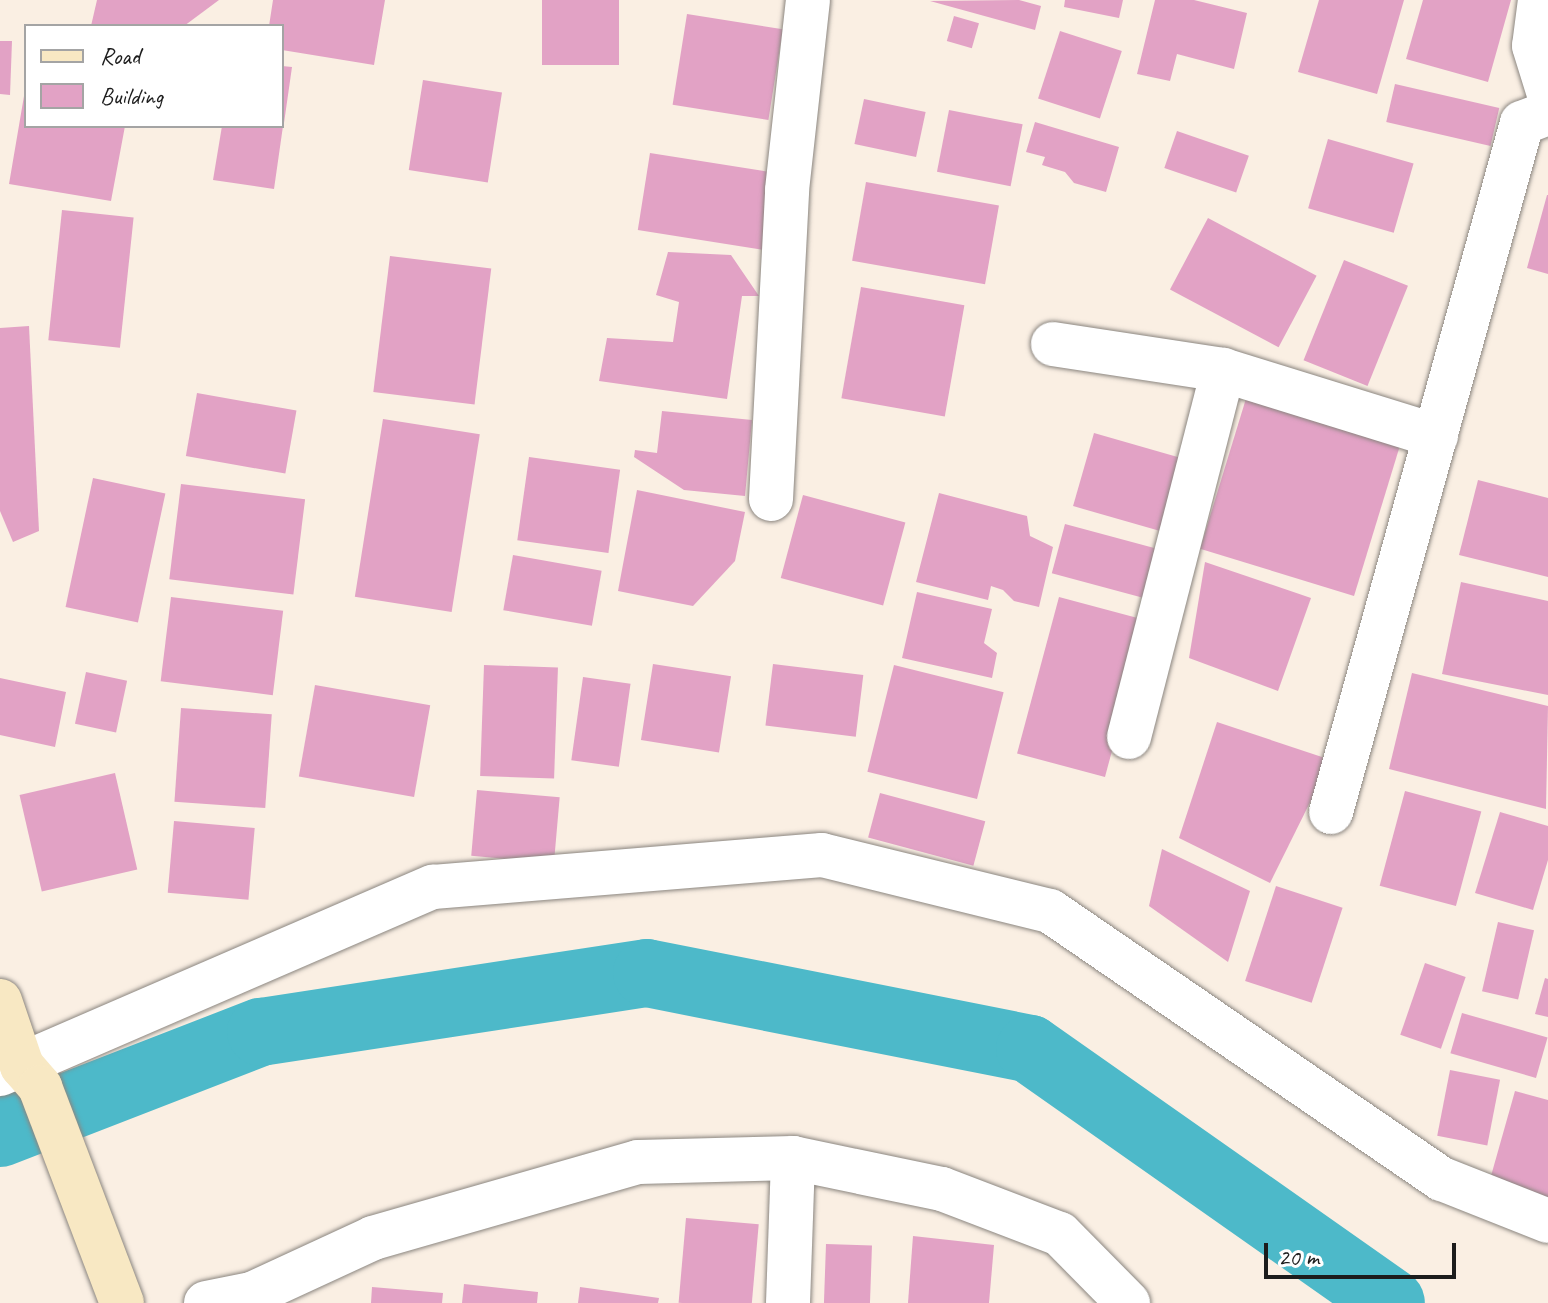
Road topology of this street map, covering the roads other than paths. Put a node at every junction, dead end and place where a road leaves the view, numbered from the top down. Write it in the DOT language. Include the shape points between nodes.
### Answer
graph roads {
  1 [pos="808,0"];
  2 [pos="1540,0"];
  3 [pos="1548,91"];
  4 [pos="1548,113"];
  5 [pos="1053,344"];
  6 [pos="1223,370"];
  7 [pos="1436,436"];
  8 [pos="771,499"];
  9 [pos="1129,737"];
  10 [pos="1331,812"];
  11 [pos="0,1001"];
  12 [pos="21,1075"];
  13 [pos="793,1158"];
  14 [pos="1548,1221"];
  15 [pos="122,1303"];
  16 [pos="206,1303"];
  17 [pos="788,1303"];
  18 [pos="1128,1303"];
  1 -- 8 [label="street" via="787,190"];
  2 -- 3 [label="street" via="1534,46"];
  4 -- 7 [label="street" via="1522,123"];
  5 -- 6 [label="street"];
  6 -- 7 [label="street"];
  6 -- 9 [label="street"];
  7 -- 10 [label="street"];
  11 -- 12 [label="street"];
  12 -- 14 [label="street" via="433,887 822,855 1050,911 1442,1179"];
  12 -- 15 [label="street"];
  13 -- 16 [label="street" via="638,1162 373,1238 252,1294"];
  13 -- 17 [label="street"];
  13 -- 18 [label="street" via="942,1189 1060,1234"];
}
